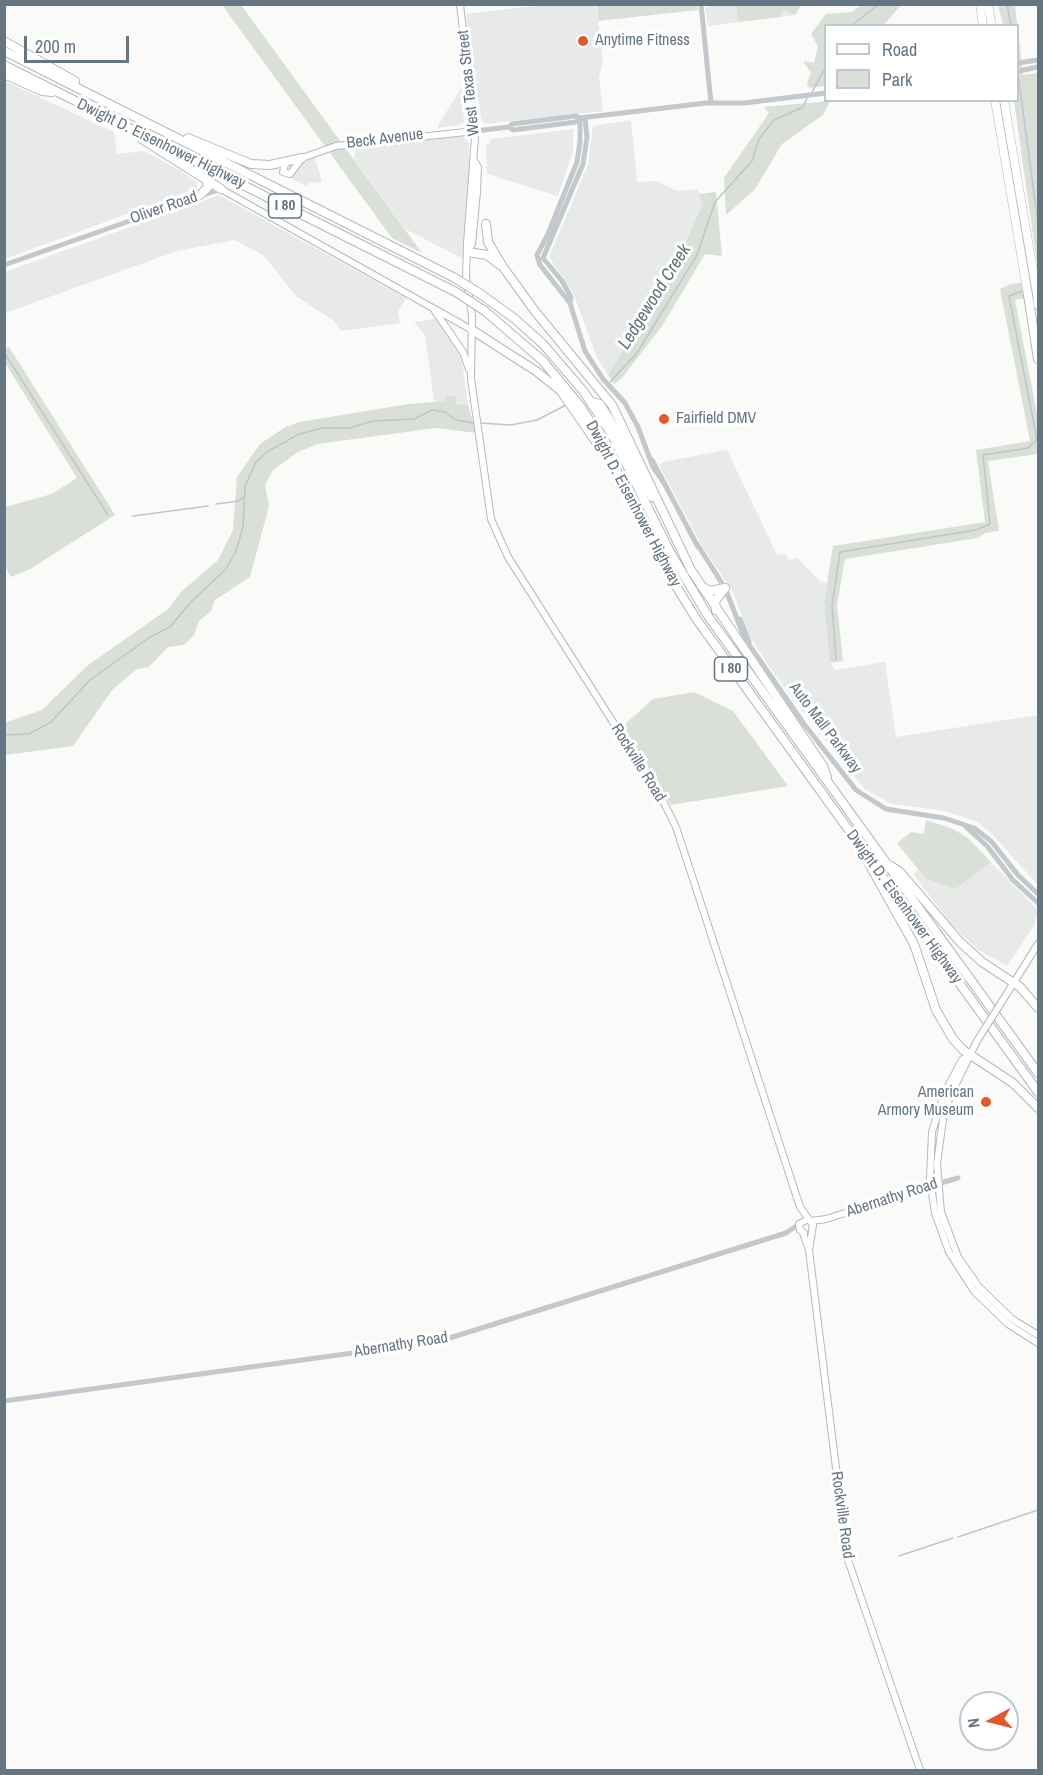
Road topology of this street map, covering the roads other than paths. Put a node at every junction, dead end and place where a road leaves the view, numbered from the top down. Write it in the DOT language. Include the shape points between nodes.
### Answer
graph roads {
  1 [pos="460,4"];
  2 [pos="700,4"];
  3 [pos="980,4"];
  4 [pos="988,4"];
  5 [pos="992,23"];
  6 [pos="983,24"];
  7 [pos="4,41"];
  8 [pos="4,51"];
  9 [pos="1038,60"];
  10 [pos="1019,63"];
  11 [pos="4,65"];
  12 [pos="1038,68"];
  13 [pos="1019,71"];
  14 [pos="4,74"];
  15 [pos="58,93"];
  16 [pos="824,93"];
  17 [pos="108,102"];
  18 [pos="711,102"];
  19 [pos="994,102"];
  20 [pos="1004,102"];
  21 [pos="134,116"];
  22 [pos="583,118"];
  23 [pos="114,120"];
  24 [pos="475,131"];
  25 [pos="302,158"];
  26 [pos="286,161"];
  27 [pos="206,178"];
  28 [pos="221,189"];
  29 [pos="200,195"];
  30 [pos="486,225"];
  31 [pos="468,252"];
  32 [pos="5,265"];
  33 [pos="503,267"];
  34 [pos="1030,284"];
  35 [pos="1032,294"];
  36 [pos="1038,305"];
  37 [pos="431,306"];
  38 [pos="472,330"];
  39 [pos="1038,359"];
  40 [pos="471,380"];
  41 [pos="599,381"];
  42 [pos="608,392"];
  43 [pos="570,398"];
  44 [pos="592,402"];
  45 [pos="678,542"];
  46 [pos="701,586"];
  47 [pos="725,588"];
  48 [pos="717,611"];
  49 [pos="829,783"];
  50 [pos="966,827"];
  51 [pos="865,853"];
  52 [pos="888,864"];
  53 [pos="1038,894"];
  54 [pos="1038,903"];
  55 [pos="1038,944"];
  56 [pos="1014,982"];
  57 [pos="1038,1008"];
  58 [pos="969,1055"];
  59 [pos="1038,1073"];
  60 [pos="1038,1092"];
  61 [pos="1038,1108"];
  62 [pos="958,1178"];
  63 [pos="934,1185"];
  64 [pos="800,1207"];
  65 [pos="800,1223"];
  66 [pos="811,1225"];
  67 [pos="802,1232"];
  68 [pos="786,1233"];
  69 [pos="809,1250"];
  70 [pos="1038,1335"];
  71 [pos="1038,1343"];
  72 [pos="4,1401"];
  73 [pos="920,1770"];
  1 -- 24 [label="main road, West Texas Street"];
  2 -- 18 [label="street"];
  3 -- 6 [label="highway"];
  4 -- 5 [label="highway"];
  7 -- 17 [label="highway"];
  8 -- 17 [label="highway, Dwight D. Eisenhower Highway / I 80"];
  9 -- 10 [label="street"];
  11 -- 15 [label="highway, Dwight D. Eisenhower Highway / I 80"];
  12 -- 13 [label="street"];
  14 -- 15 [label="highway" via="42,91"];
  15 -- 23 [label="highway, Dwight D. Eisenhower Highway / I 80"];
  16 -- 18 [label="street, Beck Avenue" via="744,103"];
  17 -- 21 [label="highway, Dwight D. Eisenhower Highway / I 80"];
  18 -- 22 [label="street, Beck Avenue"];
  19 -- 34 [label="highway"];
  20 -- 34 [label="highway"];
  21 -- 26 [label="highway" via="242,161 270,165"];
  21 -- 44 [label="highway, Dwight D. Eisenhower Highway / I 80, bridge" via="455,278 515,319 543,344"];
  22 -- 24 [label="street, Beck Avenue" via="513,130 509,127"];
  22 -- 41 [label="street" via="587,142 583,164 540,258 570,303 582,346"];
  23 -- 27 [label="highway"];
  23 -- 43 [label="highway, Dwight D. Eisenhower Highway / I 80, bridge" via="456,292 531,349"];
  24 -- 25 [label="main road, Beck Avenue" via="348,143"];
  24 -- 31 [label="main road, West Texas Street"];
  25 -- 26 [label="highway"];
  25 -- 26 [label="main road, Beck Avenue" via="290,174 283,172"];
  27 -- 28 [label="highway"];
  27 -- 29 [label="highway" via="208,187"];
  28 -- 29 [label="street, Oliver Road"];
  28 -- 37 [label="main road"];
  29 -- 32 [label="street, Oliver Road"];
  30 -- 33 [label="highway" via="488,242"];
  31 -- 33 [label="highway" via="487,255"];
  31 -- 38 [label="main road, West Texas Street" via="466,277"];
  33 -- 41 [label="highway" via="534,310"];
  34 -- 35 [label="highway"];
  35 -- 36 [label="highway"];
  35 -- 39 [label="highway"];
  37 -- 38 [label="main road"];
  37 -- 40 [label="main road" via="463,351"];
  38 -- 40 [label="main road, Rockville Road"];
  38 -- 43 [label="highway"];
  40 -- 64 [label="main road, Rockville Road" via="488,503 502,546 676,827"];
  41 -- 42 [label="highway"];
  42 -- 45 [label="highway"];
  42 -- 47 [label="street, Auto Mall Parkway" via="616,395 625,407 656,474"];
  43 -- 51 [label="highway, Dwight D. Eisenhower Highway / I 80" via="618,472 652,543 697,620"];
  44 -- 45 [label="highway" via="600,404 608,417"];
  44 -- 49 [label="highway, Dwight D. Eisenhower Highway / I 80" via="696,597"];
  45 -- 46 [label="highway"];
  46 -- 47 [label="highway" via="710,591"];
  46 -- 48 [label="highway"];
  47 -- 48 [label="highway" via="715,601"];
  47 -- 50 [label="street, Auto Mall Parkway" via="740,629 804,724 856,790 886,808 944,818"];
  48 -- 49 [label="highway" via="824,766"];
  49 -- 52 [label="highway, Dwight D. Eisenhower Highway / I 80"];
  50 -- 53 [label="street, Auto Mall Parkway" via="974,828 991,841"];
  50 -- 54 [label="street, Auto Mall Parkway"];
  51 -- 58 [label="highway" via="872,873 914,944 941,1020 952,1039"];
  51 -- 60 [label="highway, Dwight D. Eisenhower Highway / I 80"];
  52 -- 56 [label="highway" via="900,872 960,942"];
  52 -- 59 [label="highway, Dwight D. Eisenhower Highway / I 80"];
  55 -- 56 [label="main road"];
  56 -- 57 [label="highway"];
  56 -- 58 [label="main road, bridge"];
  58 -- 61 [label="highway" via="1007,1078"];
  58 -- 63 [label="main road" via="959,1071 943,1119"];
  62 -- 63 [label="street, Abernathy Road"];
  63 -- 66 [label="main road, Abernathy Road"];
  63 -- 70 [label="main road" via="958,1257 995,1305"];
  63 -- 71 [label="main road" via="942,1236 967,1282 999,1317"];
  64 -- 65 [label="main road, Rockville Road"];
  64 -- 66 [label="main road, Rockville Road"];
  65 -- 66 [label="main road"];
  65 -- 67 [label="main road, Rockville Road"];
  65 -- 68 [label="street, Abernathy Road"];
  66 -- 67 [label="main road"];
  66 -- 69 [label="main road, Rockville Road"];
  67 -- 68 [label="street, Abernathy Road"];
  67 -- 69 [label="main road, Rockville Road"];
  68 -- 72 [label="street, Abernathy Road" via="440,1341"];
  69 -- 73 [label="main road, Rockville Road" via="847,1557"];
}
